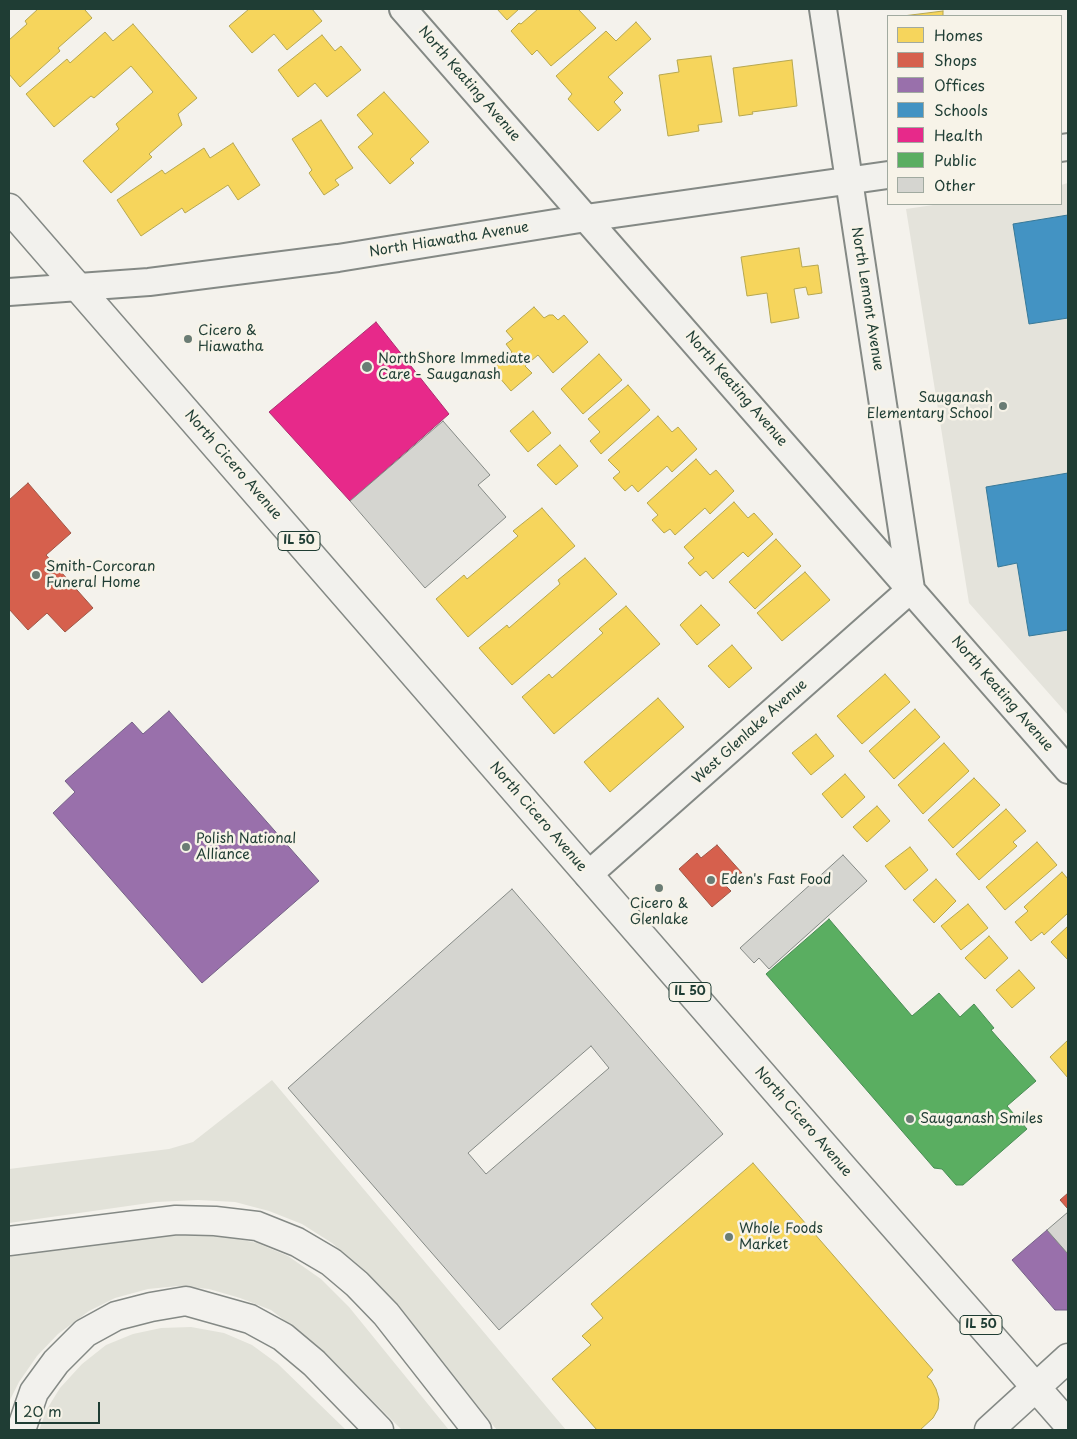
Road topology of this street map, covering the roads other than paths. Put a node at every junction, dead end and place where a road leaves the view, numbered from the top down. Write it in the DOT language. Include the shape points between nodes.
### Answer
graph roads {
  1 [pos="403,9"];
  2 [pos="823,9"];
  3 [pos="887,175"];
  4 [pos="849,180"];
  5 [pos="9,208"];
  6 [pos="586,218"];
  7 [pos="78,287"];
  8 [pos="9,292"];
  9 [pos="911,589"];
  10 [pos="1068,770"];
  11 [pos="588,875"];
  12 [pos="9,1241"];
  13 [pos="1068,1358"];
  14 [pos="1035,1387"];
  15 [pos="1068,1424"];
  16 [pos="21,1430"];
  17 [pos="379,1430"];
  18 [pos="477,1430"];
  19 [pos="989,1430"];
  1 -- 6 [label="street, North Keating Avenue"];
  2 -- 4 [label="street, North Lemont Avenue"];
  3 -- 4 [label="street, North Hiawatha Avenue"];
  4 -- 6 [label="street, North Hiawatha Avenue"];
  4 -- 9 [label="street, North Lemont Avenue"];
  5 -- 7 [label="main road, North Cicero Avenue / IL 50"];
  6 -- 7 [label="street, North Hiawatha Avenue" via="329,259 149,282"];
  6 -- 9 [label="street, North Keating Avenue"];
  7 -- 8 [label="street, North Hiawatha Avenue"];
  7 -- 11 [label="main road, North Cicero Avenue / IL 50"];
  9 -- 10 [label="street, North Keating Avenue"];
  9 -- 11 [label="street, West Glenlake Avenue"];
  11 -- 14 [label="main road, North Cicero Avenue / IL 50"];
  12 -- 18 [label="main road" via="176,1220 257,1226 296,1242 331,1262 357,1284 386,1314"];
  13 -- 14 [label="main road"];
  14 -- 15 [label="main road, North Cicero Avenue / IL 50"];
  14 -- 19 [label="main road"];
  16 -- 17 [label="main road" via="34,1392 56,1362 85,1333 116,1316 186,1301 250,1319 283,1337"];
}
